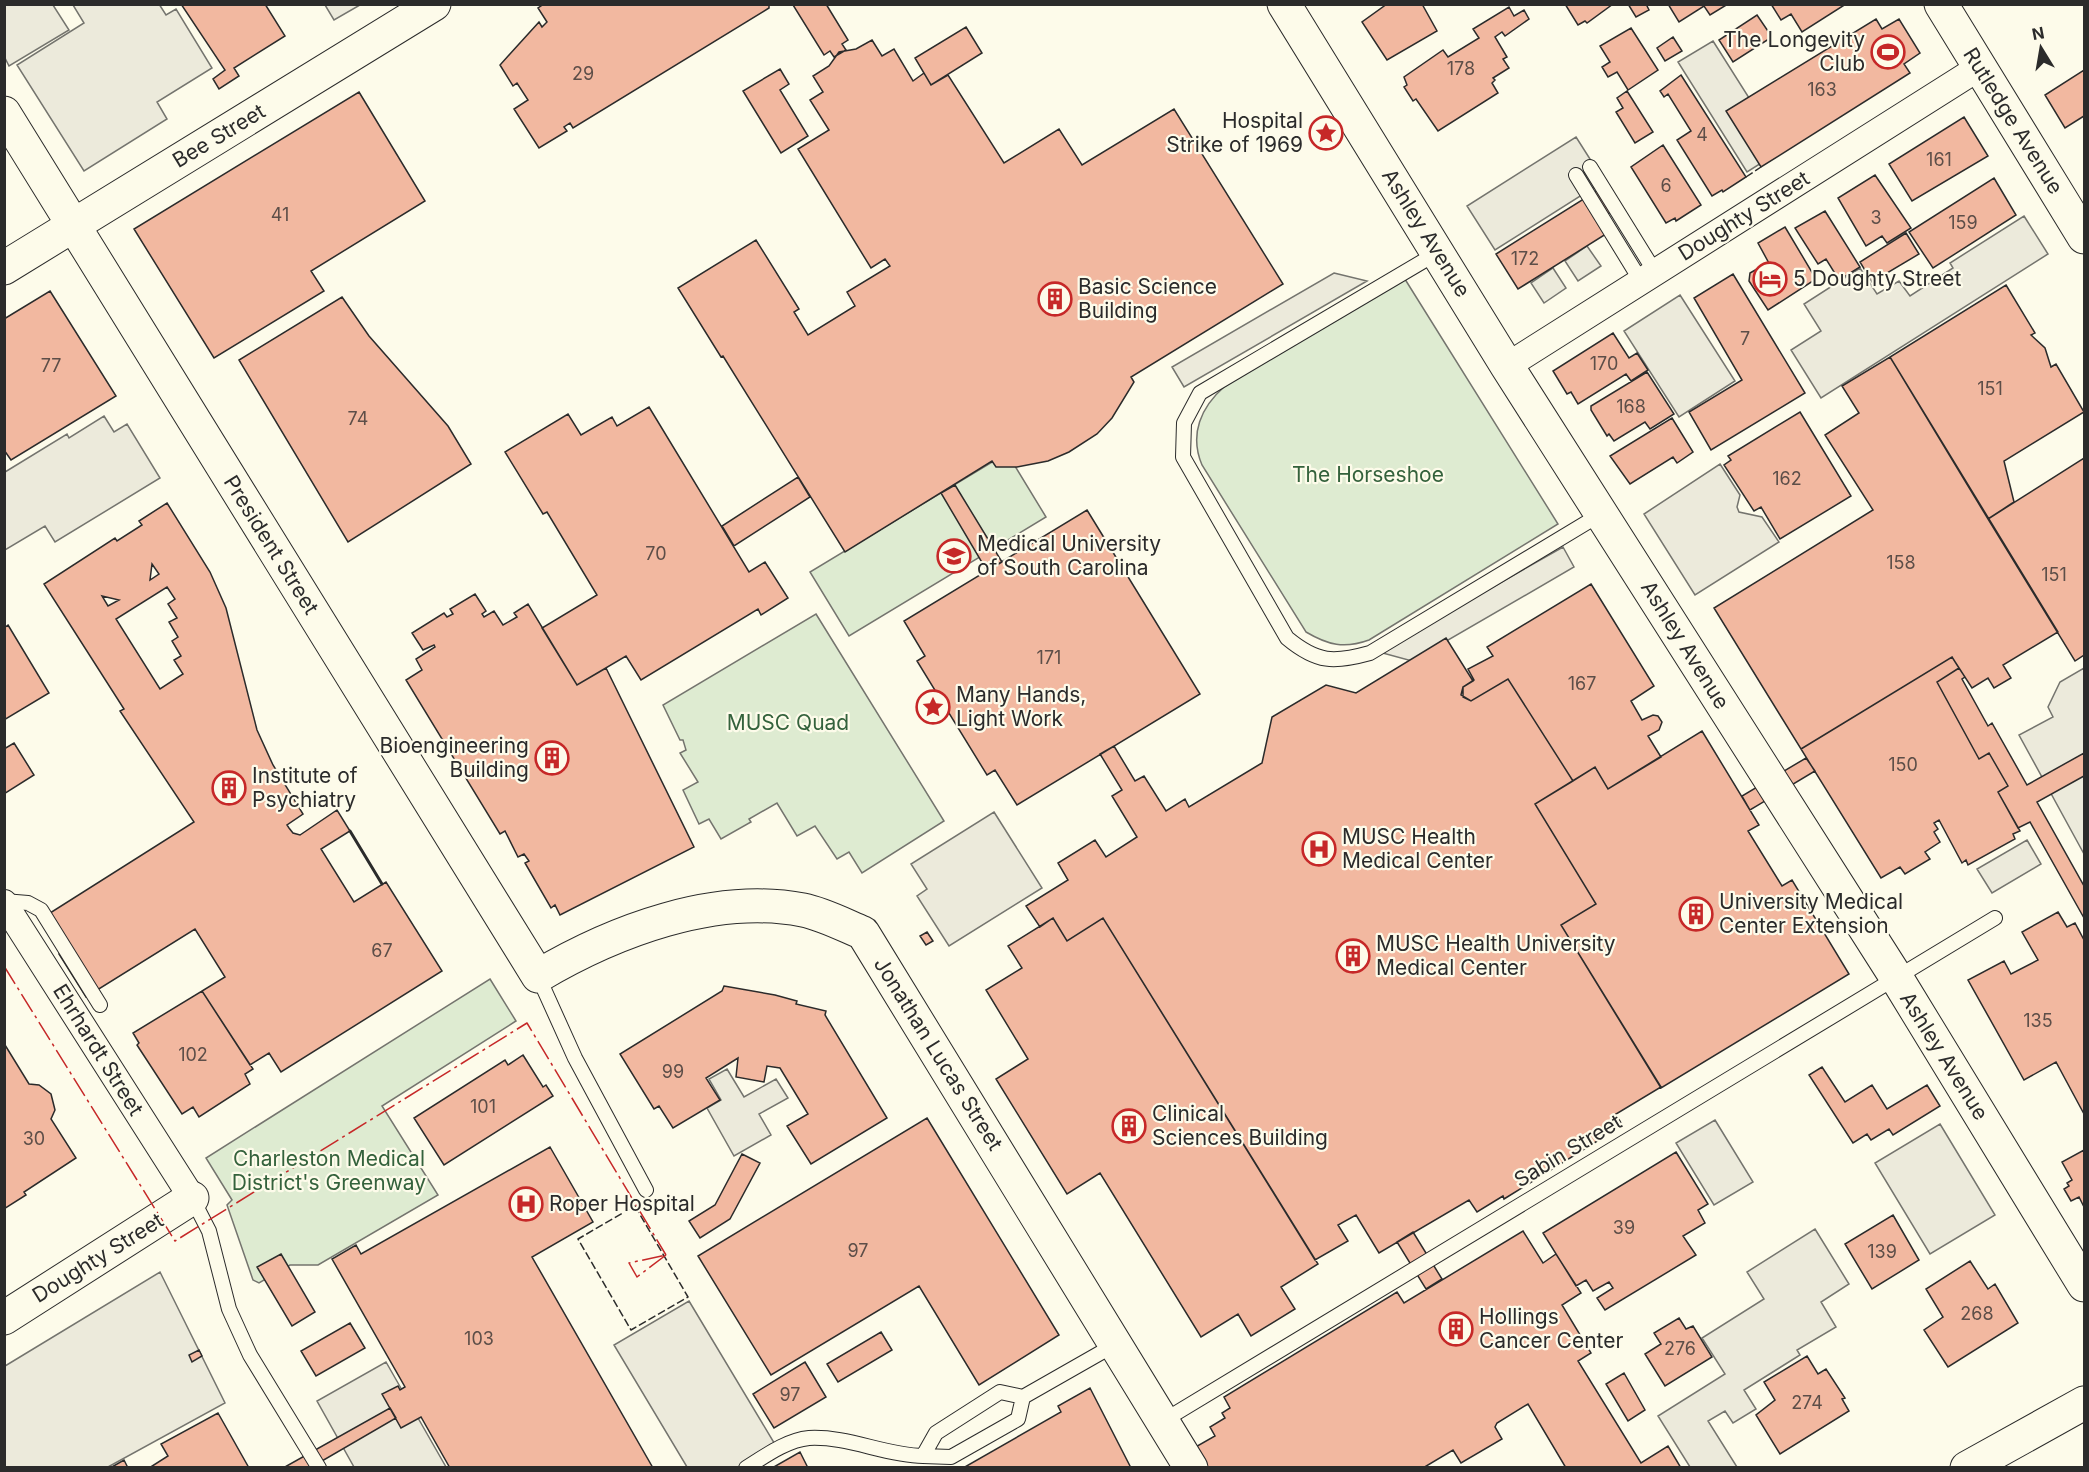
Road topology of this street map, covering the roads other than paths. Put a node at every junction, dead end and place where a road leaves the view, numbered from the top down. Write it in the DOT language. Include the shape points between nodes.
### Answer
graph roads {
  1 [pos="434,4"];
  2 [pos="1284,4"];
  3 [pos="1941,4"];
  4 [pos="1980,67"];
  5 [pos="4,113"];
  6 [pos="1590,167"];
  7 [pos="1576,175"];
  8 [pos="74,225"];
  9 [pos="2085,237"];
  10 [pos="1437,253"];
  11 [pos="4,268"];
  12 [pos="1648,277"];
  13 [pos="1507,366"];
  14 [pos="1602,514"];
  15 [pos="4,902"];
  16 [pos="1995,918"];
  17 [pos="538,976"];
  18 [pos="1896,977"];
  19 [pos="100,1005"];
  20 [pos="646,1190"];
  21 [pos="192,1198"];
  22 [pos="2085,1285"];
  23 [pos="4,1318"];
  24 [pos="1116,1344"];
  25 [pos="1023,1397"];
  26 [pos="2085,1403"];
  27 [pos="1163,1420"];
  28 [pos="923,1456"];
  29 [pos="319,1467"];
  30 [pos="746,1467"];
  31 [pos="1191,1467"];
  32 [pos="1967,1467"];
  1 -- 8 [label="street, Bee Street"];
  2 -- 10 [label="street, Ashley Avenue"];
  3 -- 4 [label="street, Rutledge Avenue"];
  4 -- 9 [label="street, Rutledge Avenue"];
  4 -- 12 [label="street, Doughty Street"];
  5 -- 8 [label="street, President Street"];
  6 -- 12 [label="lane"];
  7 -- 12 [label="lane"];
  8 -- 11 [label="street, Bee Street"];
  8 -- 17 [label="street, President Street"];
  10 -- 13 [label="street, Ashley Avenue"];
  10 -- 14 [label="lane" via="1200,393 1184,423 1183,457 1287,638 1304,652 1328,660 1370,653"];
  12 -- 13 [label="street, Doughty Street"];
  13 -- 14 [label="street, Ashley Avenue"];
  14 -- 18 [label="street, Ashley Avenue"];
  15 -- 19 [label="lane" via="28,903 41,910"];
  15 -- 21 [label="street, Ehrhardt Street"];
  16 -- 18 [label="lane, Sabin Street"];
  17 -- 20 [label="lane" via="575,1058"];
  17 -- 24 [label="street, Jonathan Lucas Street" via="664,920 741,905 804,910 862,933"];
  18 -- 22 [label="street, Ashley Avenue"];
  18 -- 27 [label="lane, Sabin Street"];
  21 -- 23 [label="street, Doughty Street"];
  21 -- 29 [label="lane" via="209,1231 229,1309 250,1355"];
  24 -- 25 [label="lane"];
  24 -- 27 [label="street, Jonathan Lucas Street"];
  25 -- 28 [label="lane" via="1000,1392 936,1433"];
  25 -- 28 [label="lane" via="1018,1419 951,1457"];
  26 -- 32 [label="street"];
  27 -- 31 [label="street, Jonathan Lucas Street"];
  28 -- 30 [label="lane" via="807,1438 781,1447"];
}
